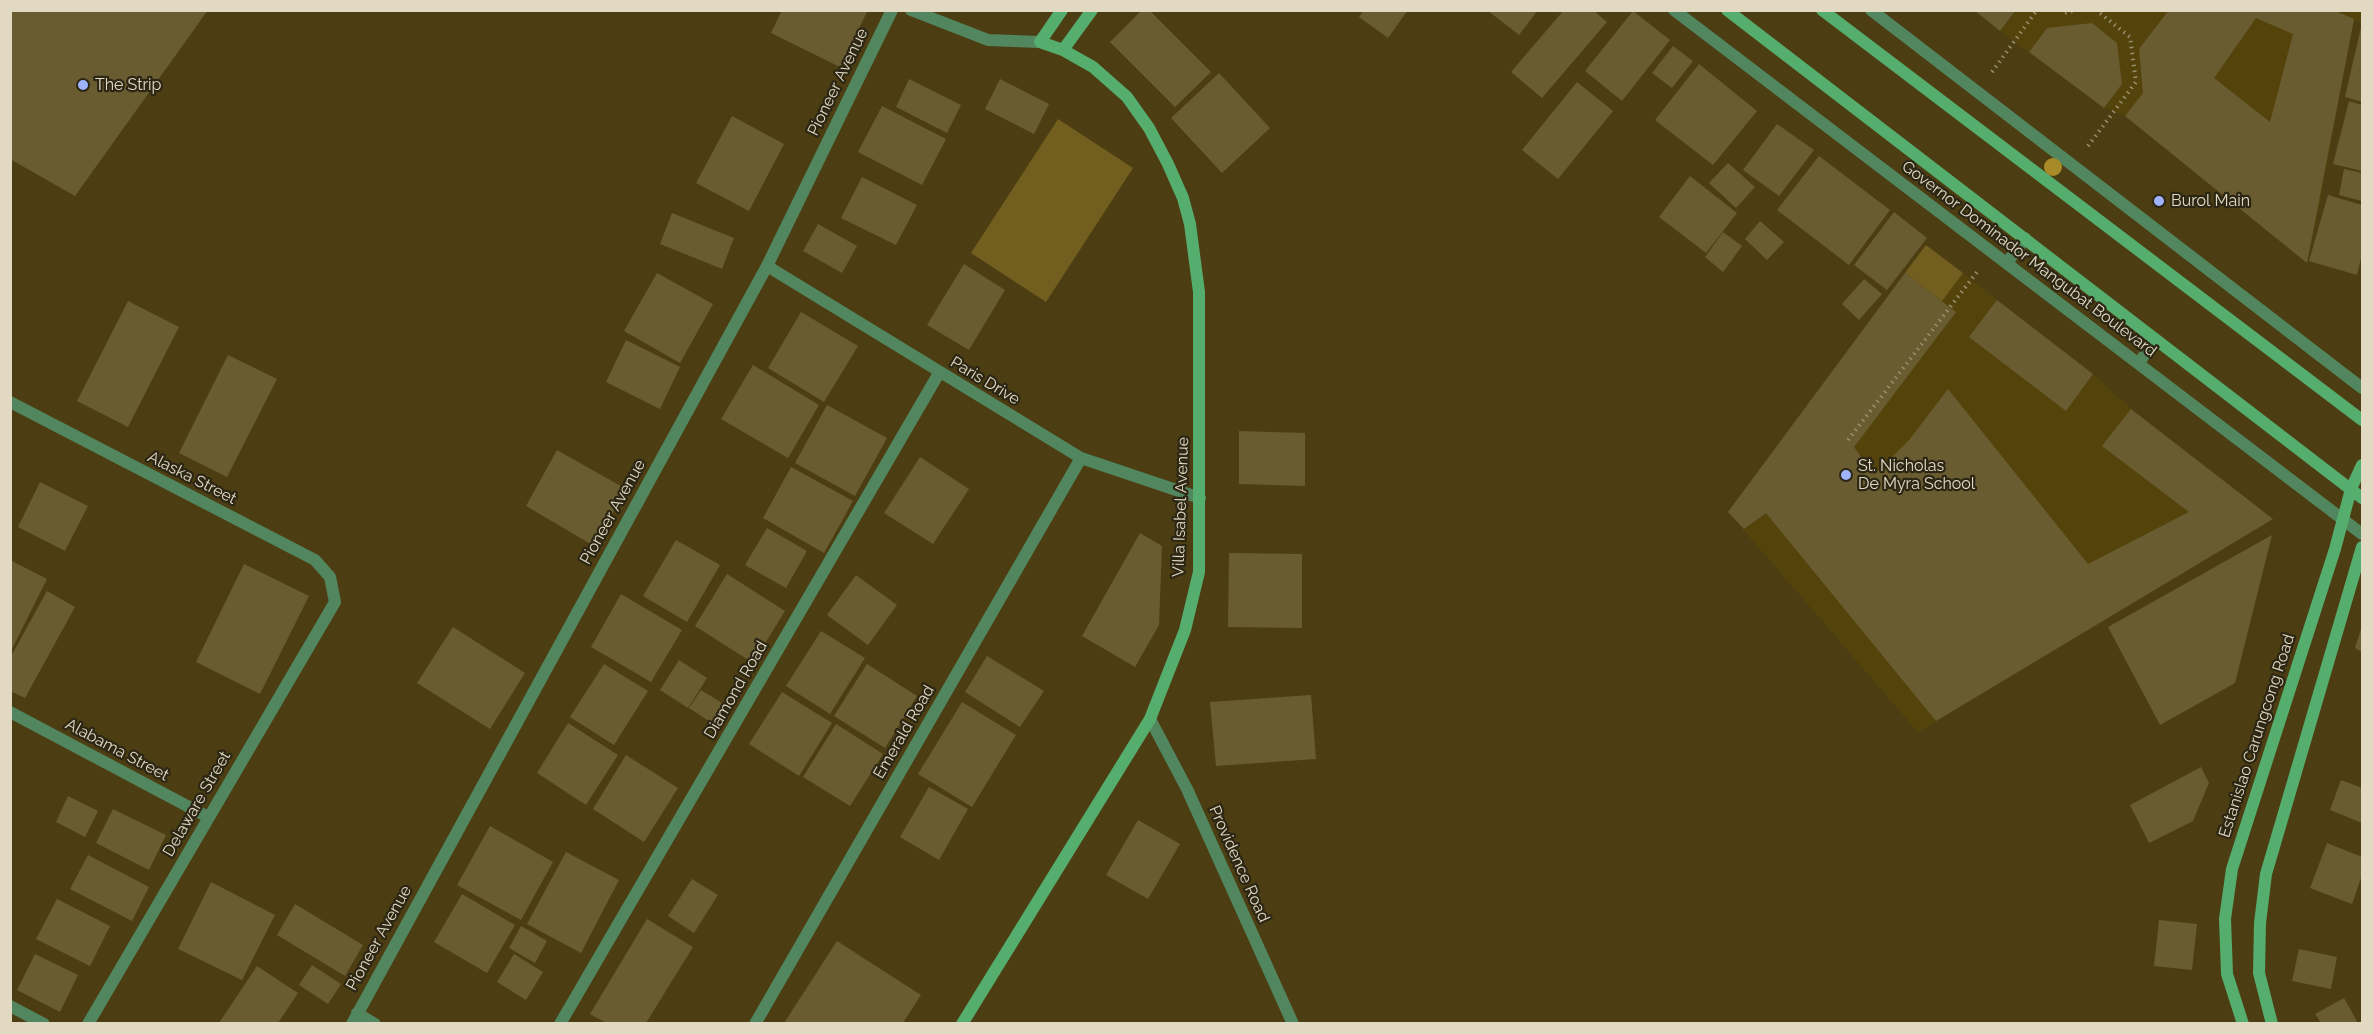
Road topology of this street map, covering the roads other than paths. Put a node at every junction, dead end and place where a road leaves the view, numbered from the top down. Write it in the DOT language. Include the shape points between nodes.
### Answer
graph roads {
  1 [pos="892,10"];
  2 [pos="911,10"];
  3 [pos="1062,10"];
  4 [pos="1092,10"];
  5 [pos="1674,10"];
  6 [pos="1727,10"];
  7 [pos="1822,10"];
  8 [pos="1870,10"];
  9 [pos="1040,42"];
  10 [pos="1064,50"];
  11 [pos="2025,238"];
  12 [pos="2007,263"];
  13 [pos="767,266"];
  14 [pos="2156,339"];
  15 [pos="2139,363"];
  16 [pos="939,373"];
  17 [pos="2362,388"];
  18 [pos="10,402"];
  19 [pos="2362,420"];
  20 [pos="1081,458"];
  21 [pos="2362,465"];
  22 [pos="2351,489"];
  23 [pos="1200,498"];
  24 [pos="2362,498"];
  25 [pos="2342,519"];
  26 [pos="2362,534"];
  27 [pos="2362,547"];
  28 [pos="335,602"];
  29 [pos="10,712"];
  30 [pos="1150,719"];
  31 [pos="208,817"];
  32 [pos="10,1006"];
  33 [pos="354,1018"];
  34 [pos="44,1023"];
  35 [pos="88,1023"];
  36 [pos="375,1023"];
  37 [pos="560,1023"];
  38 [pos="755,1023"];
  39 [pos="962,1023"];
  40 [pos="1293,1023"];
  41 [pos="2243,1023"];
  42 [pos="2272,1023"];
  1 -- 13 [label="street, Pioneer Avenue"];
  2 -- 9 [label="street" via="988,39"];
  3 -- 9 [label="street"];
  4 -- 10 [label="street"];
  5 -- 12 [label="street, Governor Dominador Mangubat Boulevard"];
  6 -- 11 [label="street, Governor Dominador Mangubat Boulevard"];
  7 -- 19 [label="street"];
  8 -- 17 [label="street"];
  9 -- 10 [label="street, Villa Isabel Avenue"];
  10 -- 23 [label="street, Villa Isabel Avenue" via="1093,67 1127,97 1149,128 1183,198 1199,292"];
  11 -- 12 [label="street"];
  11 -- 14 [label="street, Governor Dominador Mangubat Boulevard"];
  12 -- 15 [label="street, Governor Dominador Mangubat Boulevard"];
  13 -- 16 [label="street, Paris Drive"];
  13 -- 33 [label="street, Pioneer Avenue"];
  14 -- 15 [label="street"];
  14 -- 22 [label="street, Governor Dominador Mangubat Boulevard"];
  15 -- 25 [label="street, Governor Dominador Mangubat Boulevard"];
  16 -- 20 [label="street, Paris Drive"];
  16 -- 37 [label="street, Diamond Road"];
  18 -- 28 [label="street, Alaska Street" via="315,560 330,577"];
  20 -- 23 [label="street, Paris Drive"];
  20 -- 38 [label="street, Emerald Road"];
  21 -- 22 [label="street, Estanislao Carungcong Road"];
  22 -- 24 [label="street, Governor Dominador Mangubat Boulevard"];
  22 -- 25 [label="street, Estanislao Carungcong Road"];
  23 -- 30 [label="street, Villa Isabel Avenue" via="1199,572 1185,630"];
  25 -- 26 [label="street, Governor Dominador Mangubat Boulevard"];
  25 -- 41 [label="street, Estanislao Carungcong Road" via="2232,869 2225,919 2227,974"];
  27 -- 42 [label="street" via="2266,874 2259,973"];
  28 -- 31 [label="street, Delaware Street"];
  29 -- 31 [label="street, Alabama Street"];
  30 -- 39 [label="street, Villa Isabel Avenue"];
  30 -- 40 [label="street, Providence Road" via="1187,789"];
  31 -- 35 [label="street, Delaware Street"];
  32 -- 34 [label="street"];
  33 -- 36 [label="street"];
}
